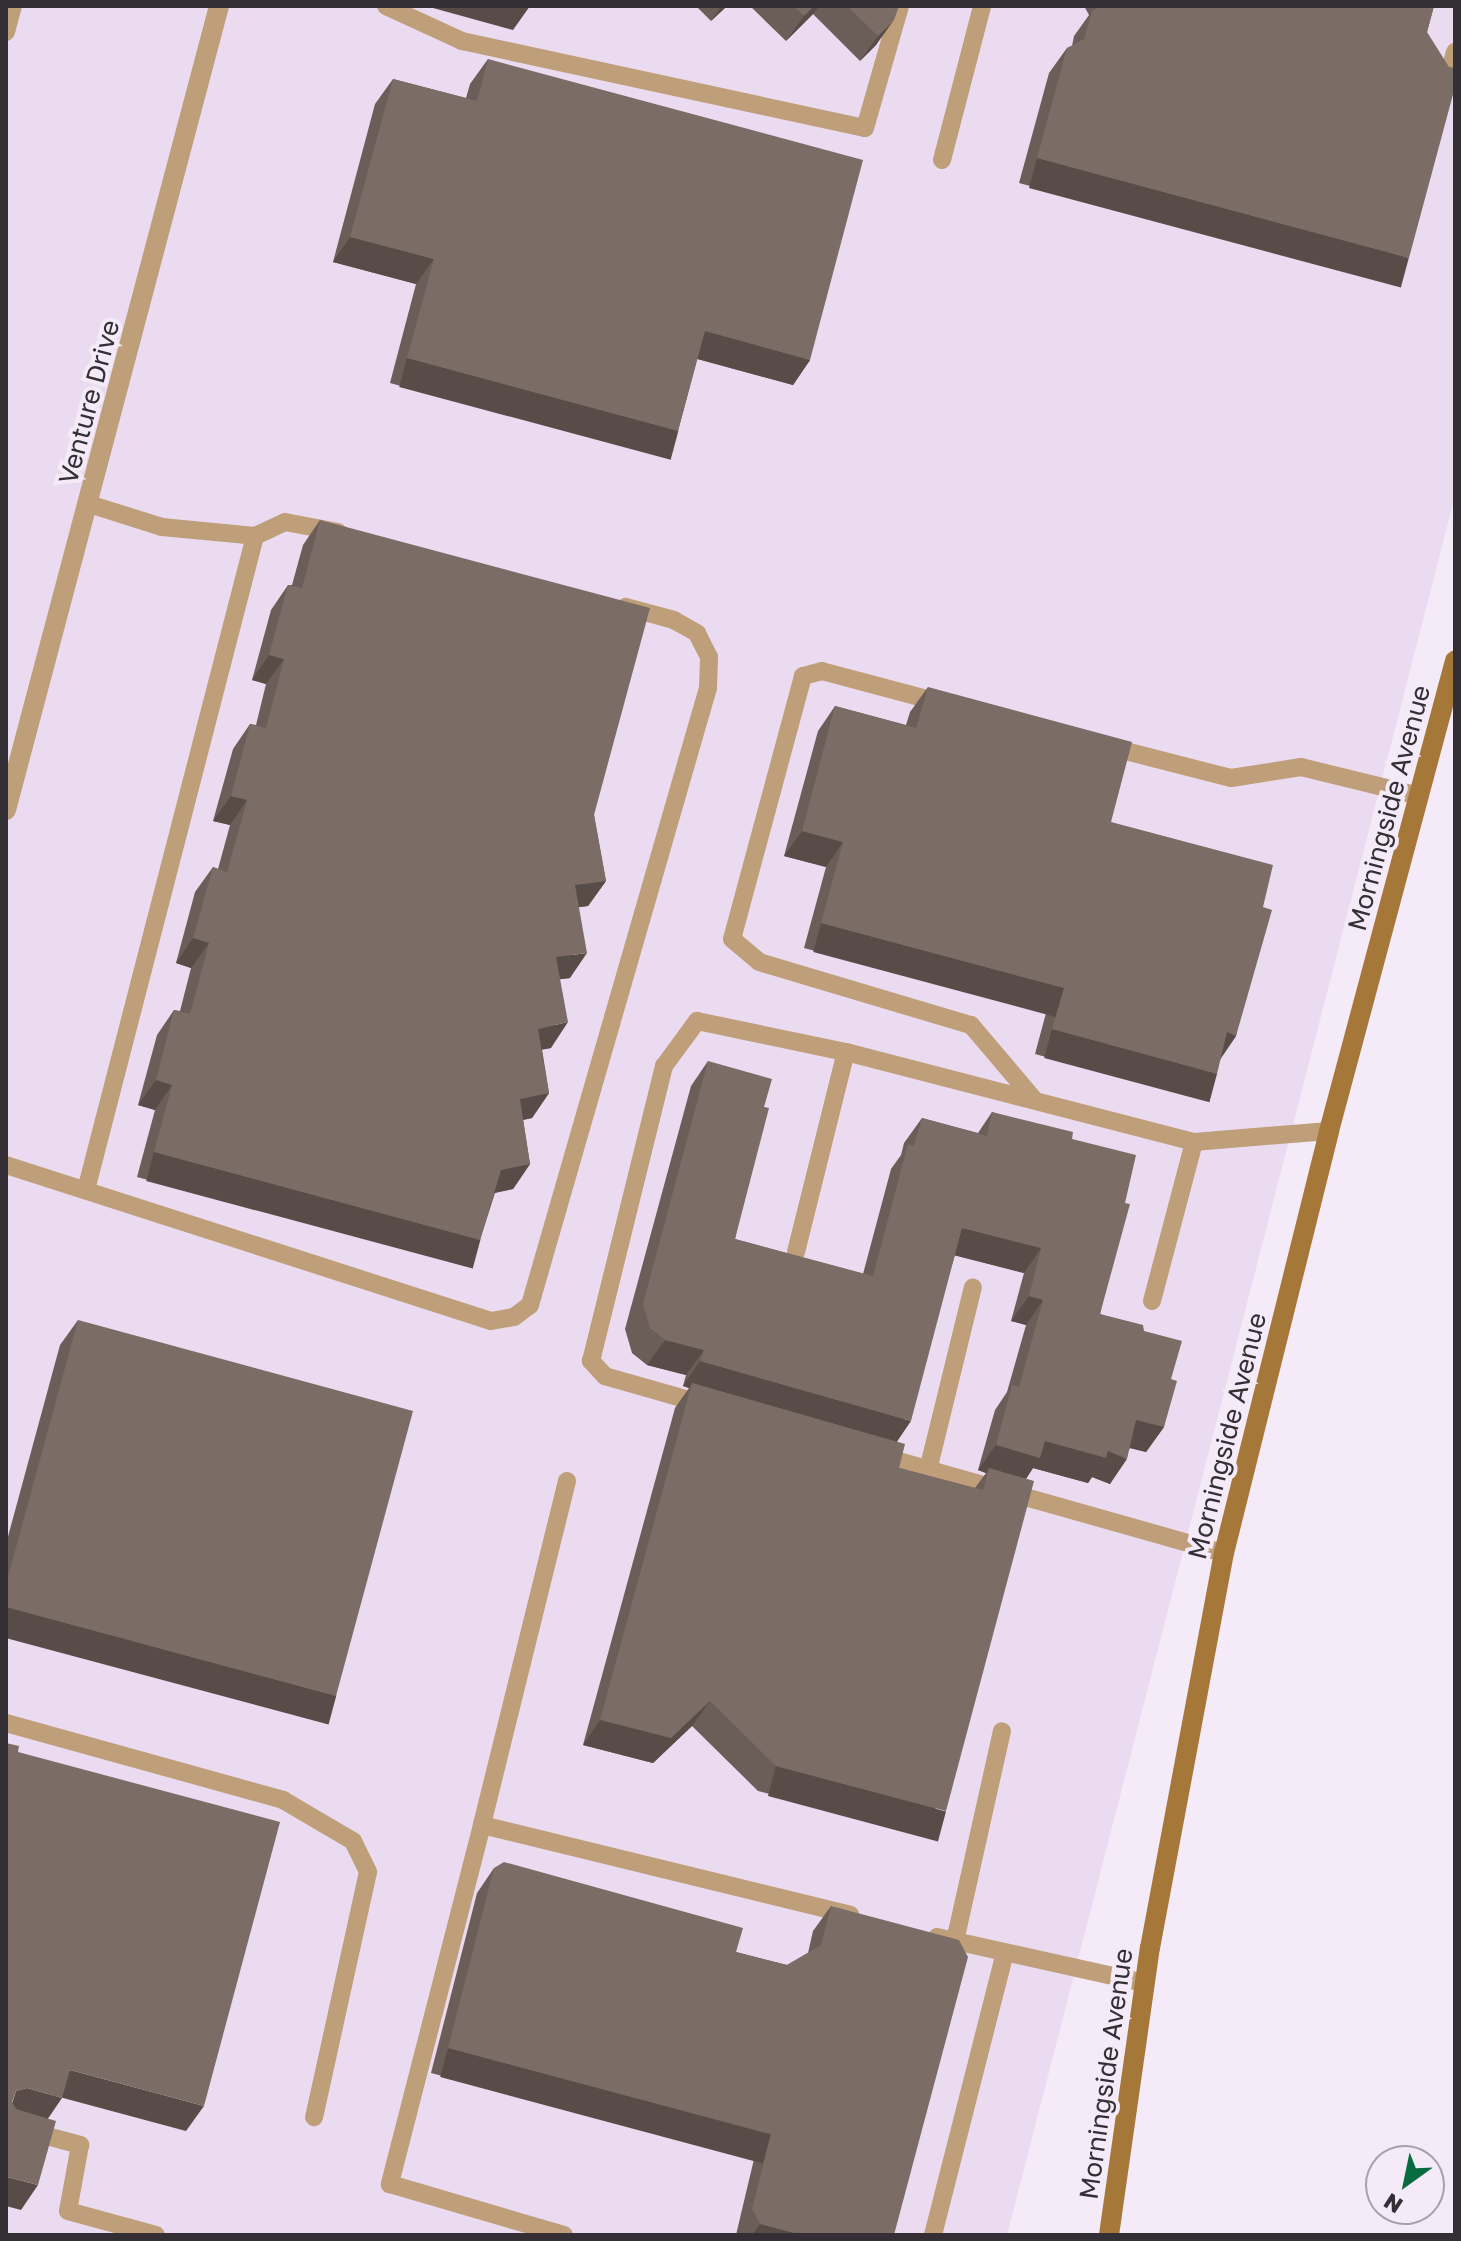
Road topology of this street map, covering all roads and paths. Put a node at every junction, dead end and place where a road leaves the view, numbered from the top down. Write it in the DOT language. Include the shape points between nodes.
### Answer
graph roads {
  1 [pos="13,6"];
  2 [pos="219,6"];
  3 [pos="386,6"];
  4 [pos="900,6"];
  5 [pos="982,6"];
  6 [pos="6,32"];
  7 [pos="1455,52"];
  8 [pos="1449,74"];
  9 [pos="942,160"];
  10 [pos="89,504"];
  11 [pos="255,536"];
  12 [pos="351,536"];
  13 [pos="613,604"];
  14 [pos="1455,661"];
  15 [pos="958,707"];
  16 [pos="1095,743"];
  17 [pos="1419,796"];
  18 [pos="6,810"];
  19 [pos="846,1052"];
  20 [pos="1033,1098"];
  21 [pos="1329,1131"];
  22 [pos="1194,1142"];
  23 [pos="6,1165"];
  24 [pos="86,1190"];
  25 [pos="796,1252"];
  26 [pos="973,1287"];
  27 [pos="1152,1301"];
  28 [pos="723,1410"];
  29 [pos="855,1448"];
  30 [pos="928,1470"];
  31 [pos="567,1481"];
  32 [pos="1224,1553"];
  33 [pos="6,1723"];
  34 [pos="1002,1731"];
  35 [pos="482,1825"];
  36 [pos="864,1919"];
  37 [pos="925,1934"];
  38 [pos="955,1941"];
  39 [pos="1005,1953"];
  40 [pos="1145,1983"];
  41 [pos="314,2117"];
  42 [pos="6,2125"];
  43 [pos="156,2235"];
  44 [pos="564,2235"];
  45 [pos="933,2235"];
  46 [pos="1109,2235"];
  1 -- 6 [label="lane"];
  2 -- 10 [label="street, Venture Drive"];
  3 -- 4 [label="lane" via="462,41 865,128"];
  5 -- 9 [label="lane"];
  7 -- 8 [label="lane"];
  10 -- 11 [label="lane" via="162,527"];
  10 -- 18 [label="street, Venture Drive"];
  11 -- 12 [label="lane" via="285,522"];
  11 -- 24 [label="lane"];
  13 -- 24 [label="lane" via="674,620 697,633 709,657 708,688 530,1305 514,1317 491,1321"];
  14 -- 17 [label="main road, Morningside Avenue"];
  15 -- 20 [label="lane" via="822,671 803,676 732,939 759,962 971,1025"];
  16 -- 17 [label="lane" via="1231,778 1301,767"];
  17 -- 21 [label="main road, Morningside Avenue"];
  19 -- 20 [label="lane"];
  19 -- 25 [label="lane"];
  19 -- 28 [label="lane" via="697,1021 664,1066 591,1361 605,1376"];
  20 -- 22 [label="lane"];
  21 -- 22 [label="lane"];
  21 -- 32 [label="main road, Morningside Avenue"];
  22 -- 27 [label="lane"];
  23 -- 24 [label="lane"];
  26 -- 30 [label="lane"];
  29 -- 30 [label="lane"];
  30 -- 32 [label="lane"];
  31 -- 35 [label="lane"];
  32 -- 40 [label="main road, Morningside Avenue"];
  33 -- 41 [label="lane" via="283,1800 353,1841 368,1872"];
  34 -- 38 [label="lane"];
  35 -- 36 [label="lane"];
  35 -- 44 [label="lane" via="390,2184"];
  37 -- 38 [label="lane"];
  38 -- 39 [label="lane"];
  39 -- 40 [label="lane"];
  39 -- 45 [label="lane"];
  40 -- 46 [label="main road, Morningside Avenue"];
  42 -- 43 [label="lane" via="80,2145 68,2211"];
}
